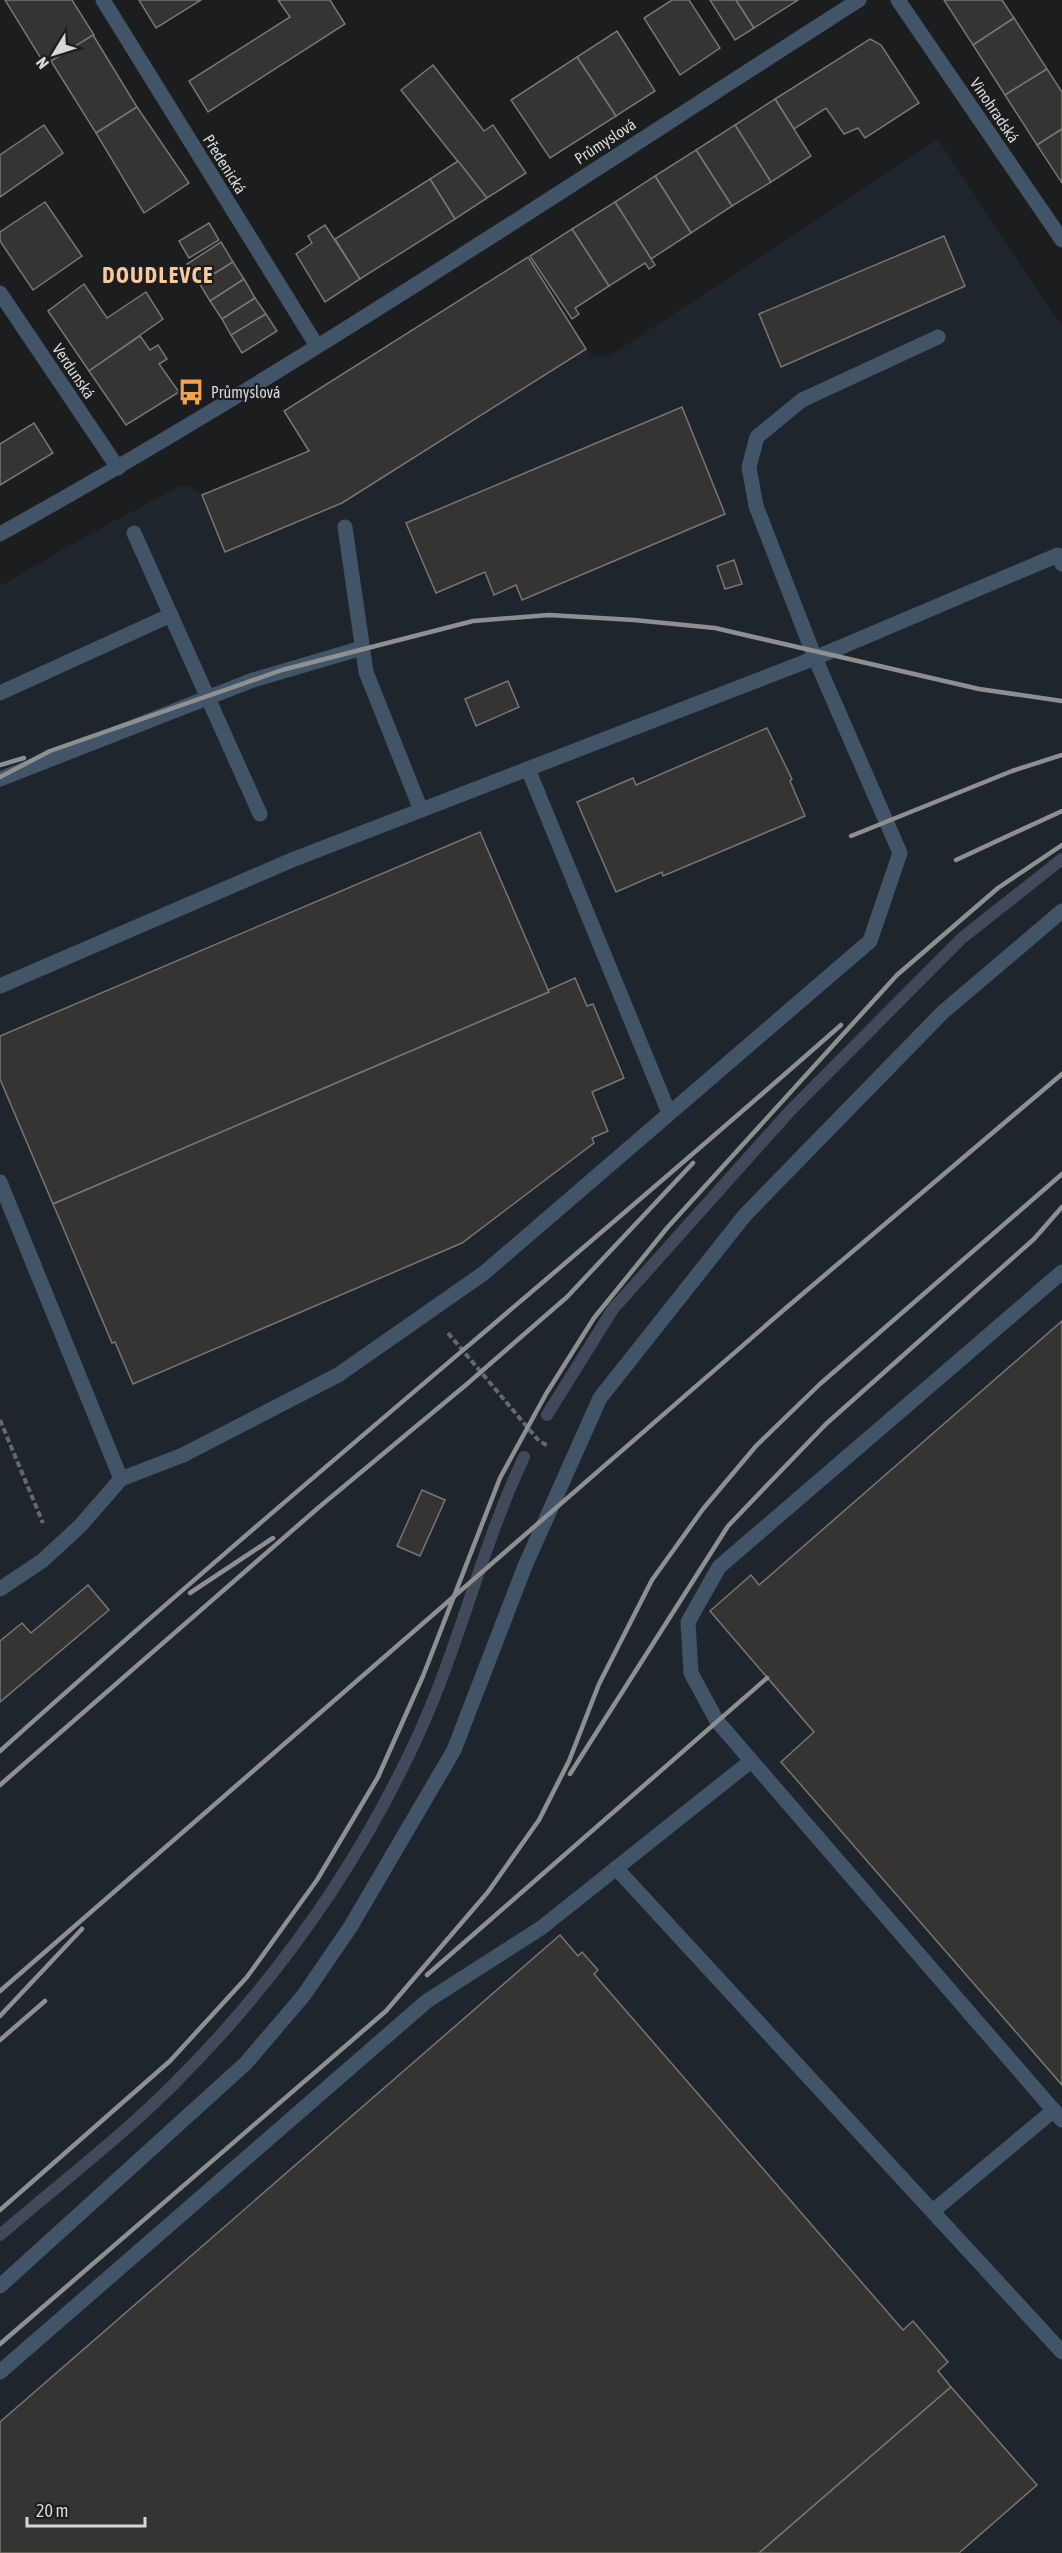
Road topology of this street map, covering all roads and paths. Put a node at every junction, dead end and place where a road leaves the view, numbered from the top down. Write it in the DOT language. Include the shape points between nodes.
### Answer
graph roads {
  1 [pos="103,0"];
  2 [pos="860,0"];
  3 [pos="898,0"];
  4 [pos="1062,240"];
  5 [pos="0,293"];
  6 [pos="939,337"];
  7 [pos="317,346"];
  8 [pos="118,468"];
  9 [pos="345,527"];
  10 [pos="134,533"];
  11 [pos="0,534"];
  12 [pos="1062,564"];
  13 [pos="171,615"];
  14 [pos="362,648"];
  15 [pos="815,658"];
  16 [pos="0,693"];
  17 [pos="208,698"];
  18 [pos="528,769"];
  19 [pos="0,779"];
  20 [pos="421,810"];
  21 [pos="260,814"];
  22 [pos="1062,911"];
  23 [pos="0,986"];
  24 [pos="669,1113"];
  25 [pos="0,1182"];
  26 [pos="1062,1272"];
  27 [pos="429,1311"];
  28 [pos="0,1420"];
  29 [pos="572,1461"];
  30 [pos="121,1479"];
  31 [pos="44,1524"];
  32 [pos="0,1589"];
  33 [pos="751,1761"];
  34 [pos="616,1868"];
  35 [pos="1058,2115"];
  36 [pos="933,2211"];
  37 [pos="0,2286"];
  38 [pos="1062,2352"];
  39 [pos="0,2372"];
  1 -- 7 [label="street, Předenická"];
  2 -- 7 [label="street, Průmyslová"];
  3 -- 4 [label="street, Vinohradská"];
  5 -- 8 [label="street, Verdunská"];
  6 -- 15 [label="street" via="802,400 757,437 749,467 756,506"];
  7 -- 8 [label="street, Průmyslová"];
  8 -- 11 [label="street, Průmyslová"];
  9 -- 14 [label="street"];
  10 -- 13 [label="street"];
  12 -- 15 [label="street" via="1058,555"];
  13 -- 16 [label="street"];
  13 -- 17 [label="street"];
  14 -- 17 [label="street" via="282,670"];
  14 -- 20 [label="street" via="366,672"];
  15 -- 18 [label="street"];
  15 -- 24 [label="street" via="900,853 870,941"];
  17 -- 19 [label="street"];
  17 -- 21 [label="street"];
  18 -- 20 [label="street"];
  18 -- 24 [label="street"];
  20 -- 23 [label="street" via="292,860"];
  22 -- 29 [label="street" via="943,1012 745,1215 600,1398"];
  24 -- 27 [label="street" via="484,1273"];
  25 -- 30 [label="street"];
  26 -- 33 [label="street" via="719,1567 688,1622 691,1673 717,1721"];
  27 -- 29 [label="path" via="539,1441"];
  27 -- 30 [label="street" via="338,1375 183,1455"];
  28 -- 31 [label="path"];
  29 -- 37 [label="street" via="525,1566 454,1750 351,1926 304,1995 246,2063"];
  30 -- 32 [label="street" via="80,1526 42,1561"];
  33 -- 34 [label="street"];
  33 -- 35 [label="street"];
  34 -- 36 [label="street"];
  34 -- 39 [label="street" via="542,1929 427,2001"];
  35 -- 36 [label="street"];
  36 -- 38 [label="street"];
}
